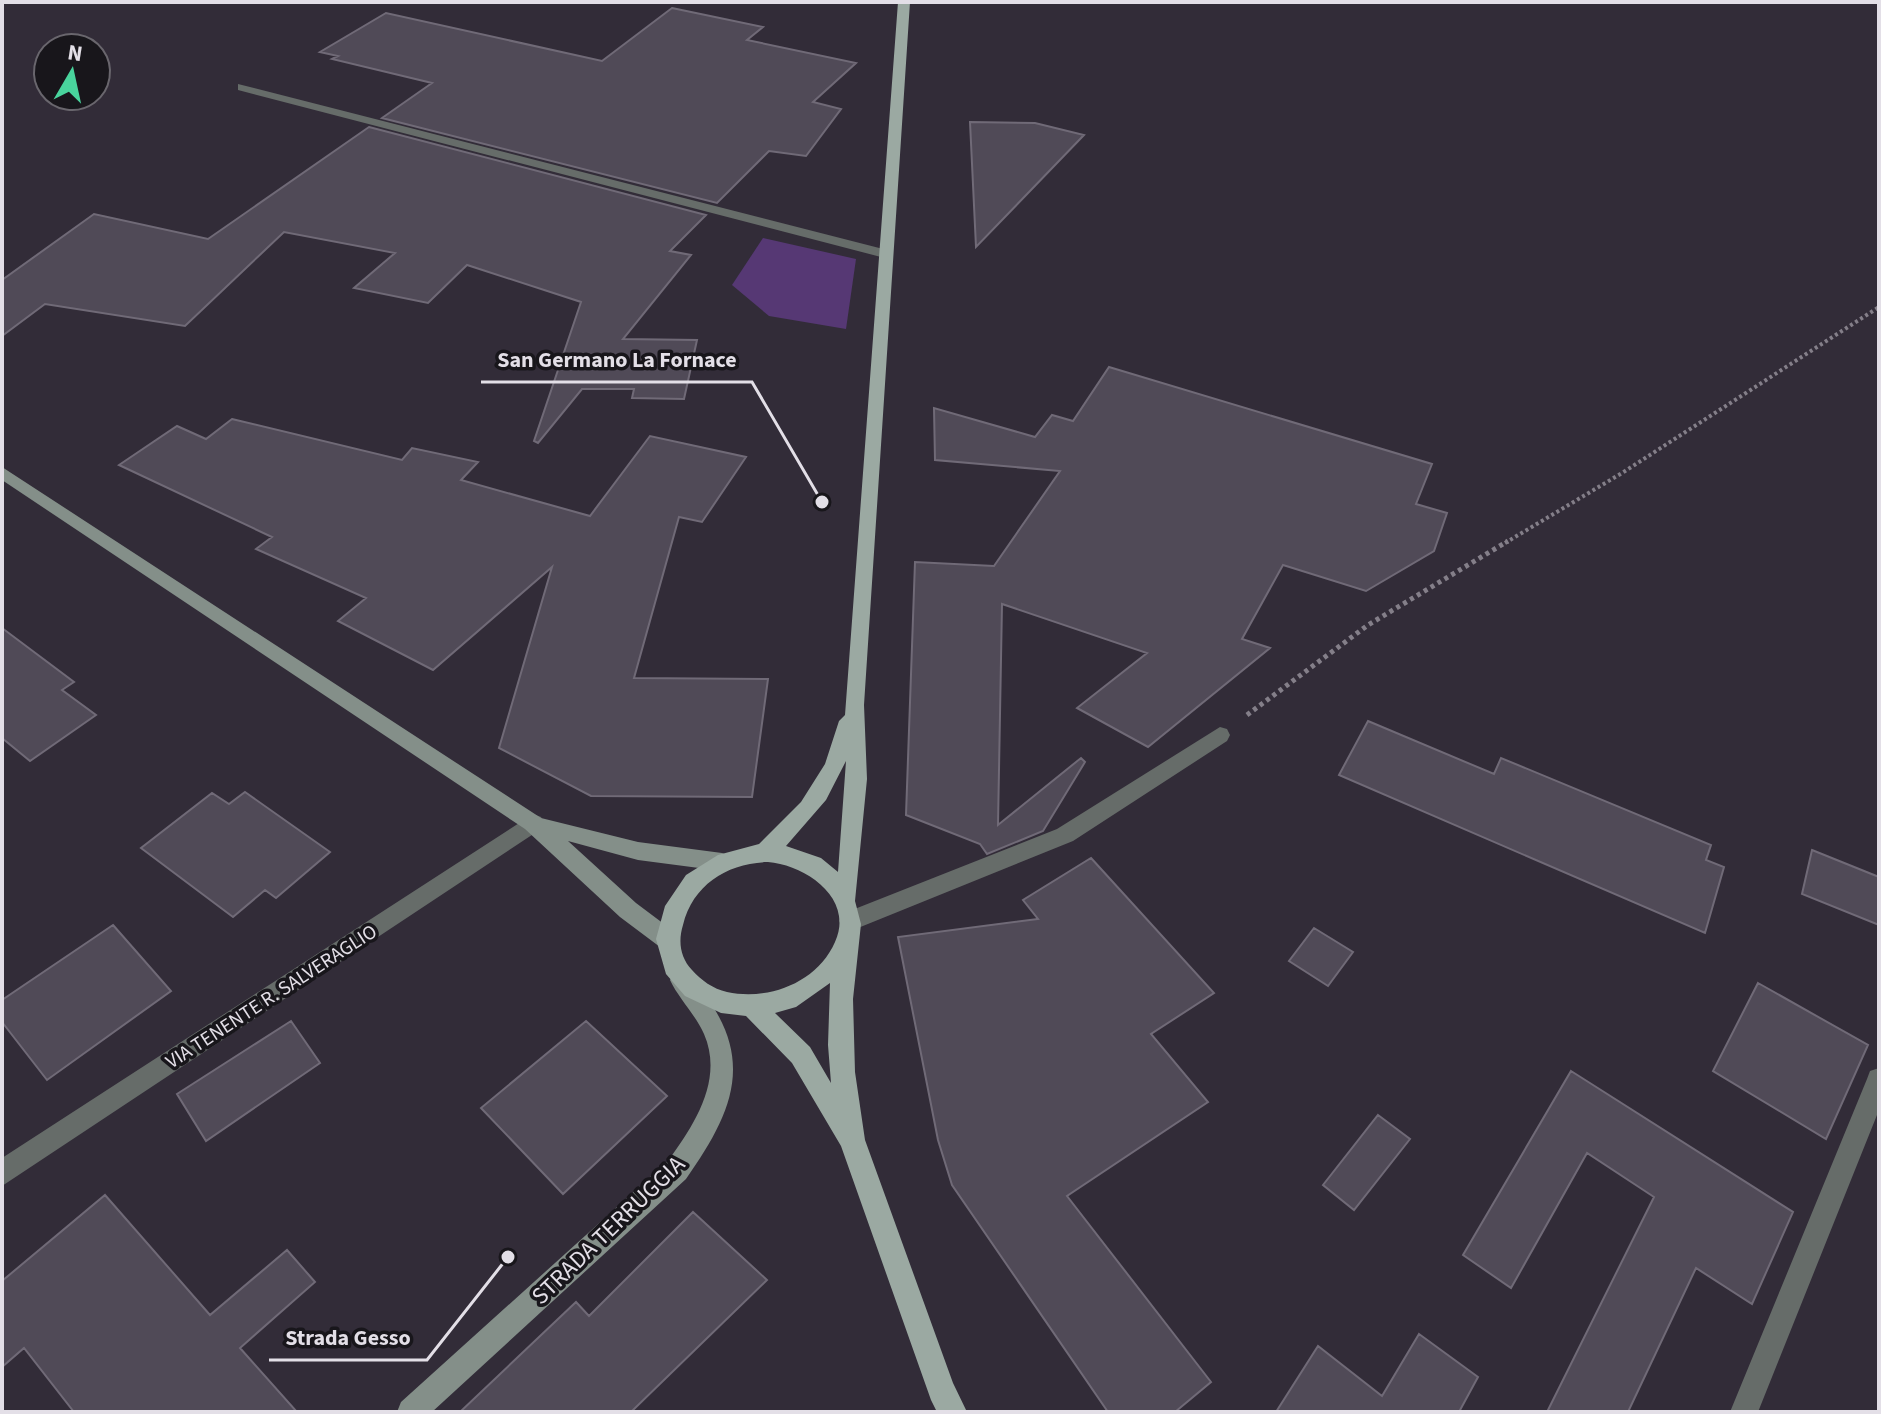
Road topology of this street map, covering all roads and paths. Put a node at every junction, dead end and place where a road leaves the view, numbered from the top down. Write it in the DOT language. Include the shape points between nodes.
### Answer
graph roads {
  1 [pos="904,2"];
  2 [pos="242,87"];
  3 [pos="886,254"];
  4 [pos="1879,307"];
  5 [pos="2,472"];
  6 [pos="854,705"];
  7 [pos="1220,735"];
  8 [pos="533,823"];
  9 [pos="765,852"];
  10 [pos="722,862"];
  11 [pos="847,910"];
  12 [pos="668,940"];
  13 [pos="846,946"];
  14 [pos="676,969"];
  15 [pos="754,1008"];
  16 [pos="1879,1079"];
  17 [pos="852,1140"];
  18 [pos="4,1168"];
  19 [pos="411,1412"];
  20 [pos="953,1412"];
  21 [pos="1744,1412"];
  1 -- 3 [label="main road"];
  2 -- 3 [label="street"];
  3 -- 6 [label="main road"];
  4 -- 7 [label="path" via="1622,473 1368,625"];
  5 -- 8 [label="main road"];
  6 -- 9 [label="main road" via="837,766 812,809"];
  6 -- 11 [label="main road" via="859,769"];
  7 -- 11 [label="street" via="1065,835"];
  8 -- 10 [label="main road" via="638,851"];
  8 -- 12 [label="main road"];
  8 -- 18 [label="street, VIA TENENTE R. SALVERAGLIO"];
  9 -- 10 [label="main road"];
  9 -- 11 [label="main road" via="814,864 832,879"];
  10 -- 12 [label="main road" via="681,894 670,916"];
  11 -- 13 [label="main road"];
  12 -- 14 [label="main road"];
  13 -- 15 [label="main road" via="833,970 811,989 784,1003"];
  13 -- 17 [label="main road" via="840,1035"];
  14 -- 15 [label="main road" via="695,990 722,1004"];
  14 -- 19 [label="main road, STRADA TERRUGGIA" via="719,1043 720,1081 710,1122 677,1170"];
  15 -- 17 [label="main road" via="801,1055"];
  16 -- 21 [label="street"];
  17 -- 20 [label="main road"];
}
